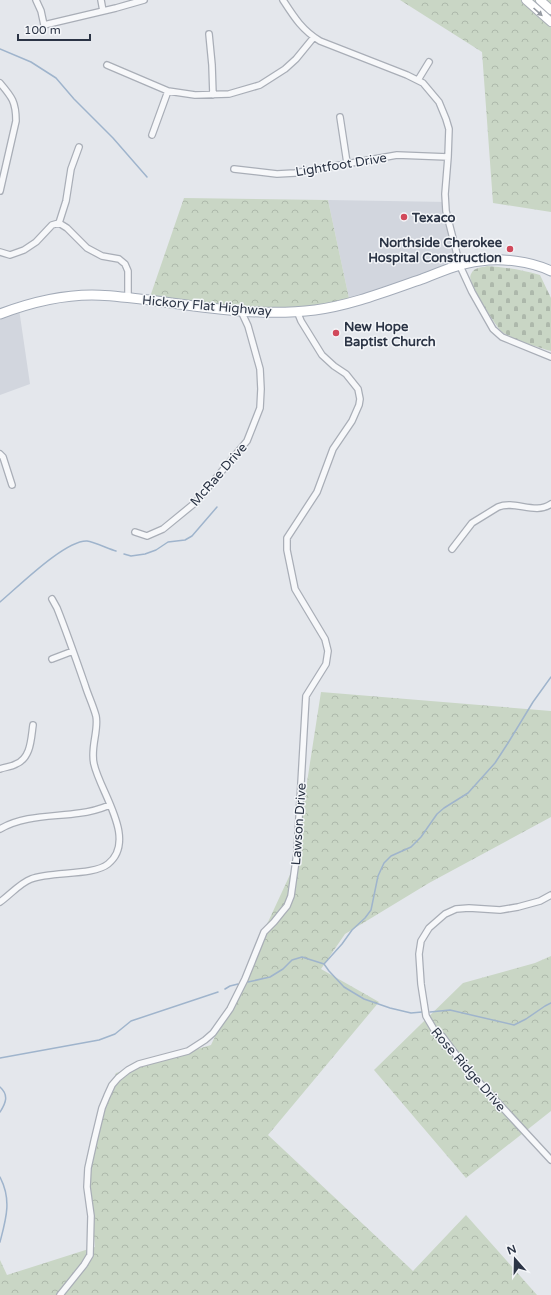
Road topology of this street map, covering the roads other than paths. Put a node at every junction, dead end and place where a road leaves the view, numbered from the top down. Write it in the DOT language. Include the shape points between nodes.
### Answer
graph roads {
  1 [pos="36,0"];
  2 [pos="101,0"];
  3 [pos="144,0"];
  4 [pos="283,0"];
  5 [pos="526,0"];
  6 [pos="540,0"];
  7 [pos="551,10"];
  8 [pos="103,11"];
  9 [pos="551,22"];
  10 [pos="209,34"];
  11 [pos="314,37"];
  12 [pos="429,62"];
  13 [pos="107,65"];
  14 [pos="418,80"];
  15 [pos="0,83"];
  16 [pos="168,91"];
  17 [pos="213,95"];
  18 [pos="340,117"];
  19 [pos="152,135"];
  20 [pos="79,147"];
  21 [pos="448,157"];
  22 [pos="347,163"];
  23 [pos="234,169"];
  24 [pos="0,191"];
  25 [pos="59,223"];
  26 [pos="0,252"];
  27 [pos="460,266"];
  28 [pos="551,271"];
  29 [pos="128,298"];
  30 [pos="241,311"];
  31 [pos="297,311"];
  32 [pos="0,314"];
  33 [pos="551,357"];
  34 [pos="0,454"];
  35 [pos="12,485"];
  36 [pos="551,504"];
  37 [pos="135,532"];
  38 [pos="452,550"];
  39 [pos="52,599"];
  40 [pos="73,651"];
  41 [pos="52,659"];
  42 [pos="33,725"];
  43 [pos="0,768"];
  44 [pos="110,805"];
  45 [pos="0,829"];
  46 [pos="551,895"];
  47 [pos="0,902"];
  48 [pos="551,1160"];
  49 [pos="60,1295"];
  1 -- 8 [label="street" via="44,25"];
  2 -- 8 [label="street"];
  3 -- 8 [label="street"];
  4 -- 11 [label="street" via="300,26"];
  5 -- 9 [label="street, one-way"];
  6 -- 7 [label="street"];
  10 -- 17 [label="street"];
  11 -- 14 [label="street"];
  11 -- 17 [label="street" via="285,69 260,85 229,94"];
  12 -- 14 [label="street"];
  13 -- 16 [label="street"];
  14 -- 21 [label="street" via="439,102 446,119 449,129"];
  15 -- 24 [label="street" via="11,96 16,109 16,121"];
  16 -- 17 [label="street"];
  16 -- 19 [label="street"];
  18 -- 22 [label="street"];
  20 -- 25 [label="street" via="71,169"];
  21 -- 22 [label="street, Lightfoot Drive" via="397,155"];
  21 -- 27 [label="street" via="446,212"];
  22 -- 23 [label="street, Lightfoot Drive" via="277,174"];
  25 -- 26 [label="street" via="52,225 36,242 24,250 10,255"];
  25 -- 29 [label="street" via="87,248 125,264 128,271"];
  27 -- 28 [label="main road, Hickory Flat Highway" via="499,260 524,263"];
  27 -- 31 [label="main road, Hickory Flat Highway" via="339,305"];
  27 -- 33 [label="street" via="497,334"];
  29 -- 30 [label="main road, Hickory Flat Highway"];
  29 -- 32 [label="main road, Hickory Flat Highway" via="91,295 62,297"];
  30 -- 31 [label="main road, Hickory Flat Highway"];
  30 -- 37 [label="street, McRae Drive" via="260,369 261,389 260,408 247,441 196,502 164,529 147,536"];
  31 -- 49 [label="street, Lawson Drive" via="322,355 346,374 358,389 360,399 352,421 333,449 317,492 287,538 295,589 325,639 328,652 326,664 306,696 297,853 291,896 287,906 264,932 230,1009 213,1033 188,1051 139,1064 128,1070 112,1085 102,1108 88,1168 90,1255"];
  34 -- 35 [label="street"];
  36 -- 38 [label="street" via="538,509 502,505 472,523"];
  39 -- 40 [label="street"];
  40 -- 41 [label="street"];
  40 -- 44 [label="street" via="96,717 92,752"];
  42 -- 43 [label="street" via="27,756 16,765"];
  44 -- 45 [label="street" via="78,814 26,819"];
  44 -- 47 [label="street" via="120,834 120,843 108,864 99,869 30,879"];
  46 -- 48 [label="street, Rose Ridge Drive" via="540,901 500,910 456,909 445,914 429,928 421,941 419,954 426,1016 436,1033 442,1036 465,1067"];
}
